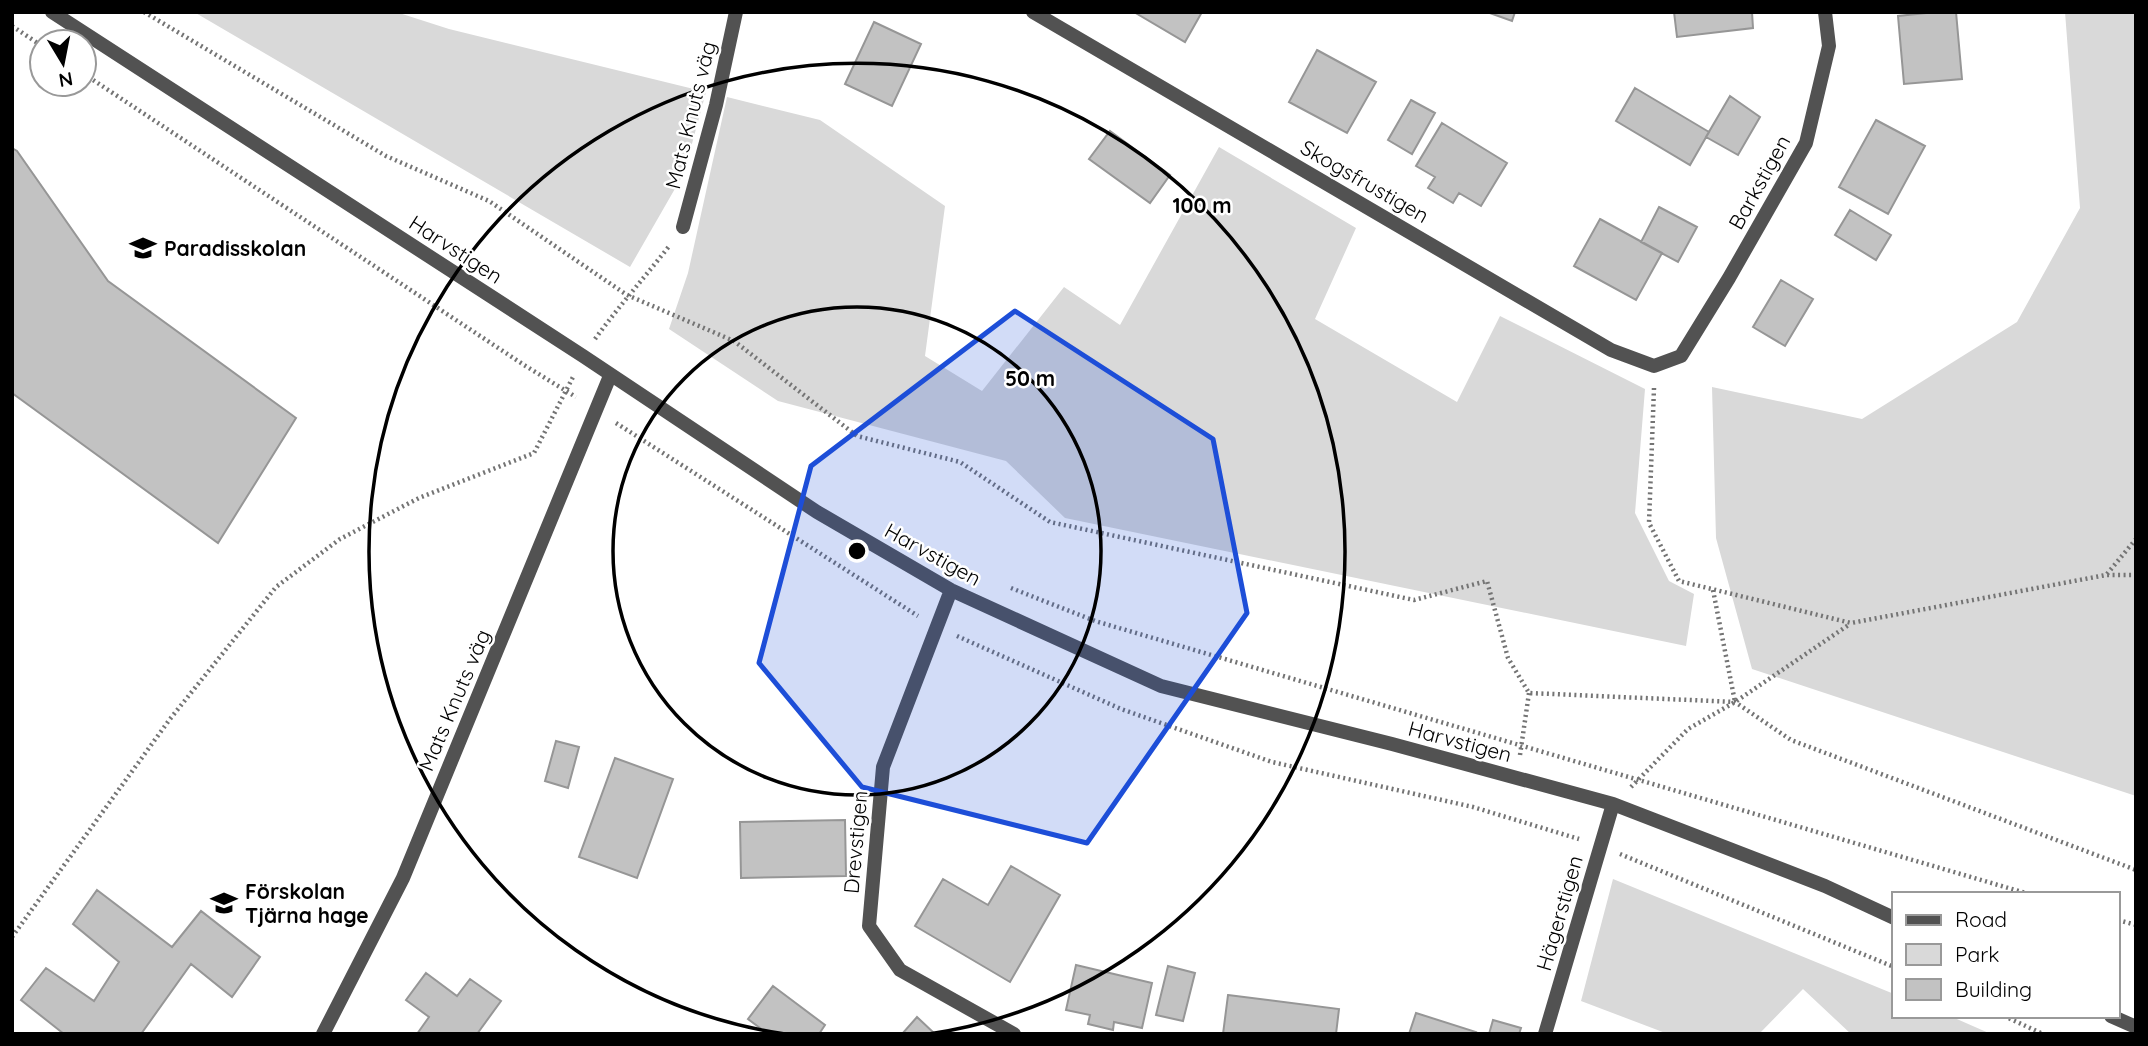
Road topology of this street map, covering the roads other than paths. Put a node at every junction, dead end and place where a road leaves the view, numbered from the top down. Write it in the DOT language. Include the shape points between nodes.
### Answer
graph roads {
  1 [pos="52,12"];
  2 [pos="736,12"];
  3 [pos="1032,12"];
  4 [pos="1825,12"];
  5 [pos="683,227"];
  6 [pos="1681,356"];
  7 [pos="610,376"];
  8 [pos="951,590"];
  9 [pos="1614,804"];
  10 [pos="1892,917"];
  11 [pos="2116,1018"];
  12 [pos="2136,1027"];
  13 [pos="323,1034"];
  14 [pos="1014,1034"];
  15 [pos="1545,1034"];
  1 -- 7 [label="street, Harvstigen"];
  2 -- 5 [label="street, Mats Knuts väg"];
  3 -- 6 [label="street, Skogsfrustigen" via="1611,350 1654,366"];
  4 -- 6 [label="street, Barkstigen" via="1829,46 1806,143"];
  7 -- 8 [label="street, Harvstigen" via="817,512"];
  7 -- 13 [label="street, Mats Knuts väg" via="403,878"];
  8 -- 9 [label="street, Harvstigen" via="1161,686"];
  8 -- 14 [label="street, Drevstigen" via="883,767 869,926 900,970"];
  9 -- 10 [label="street, Harvstigen" via="1825,886"];
  9 -- 15 [label="street, Hägerstigen"];
  11 -- 12 [label="street"];
}
